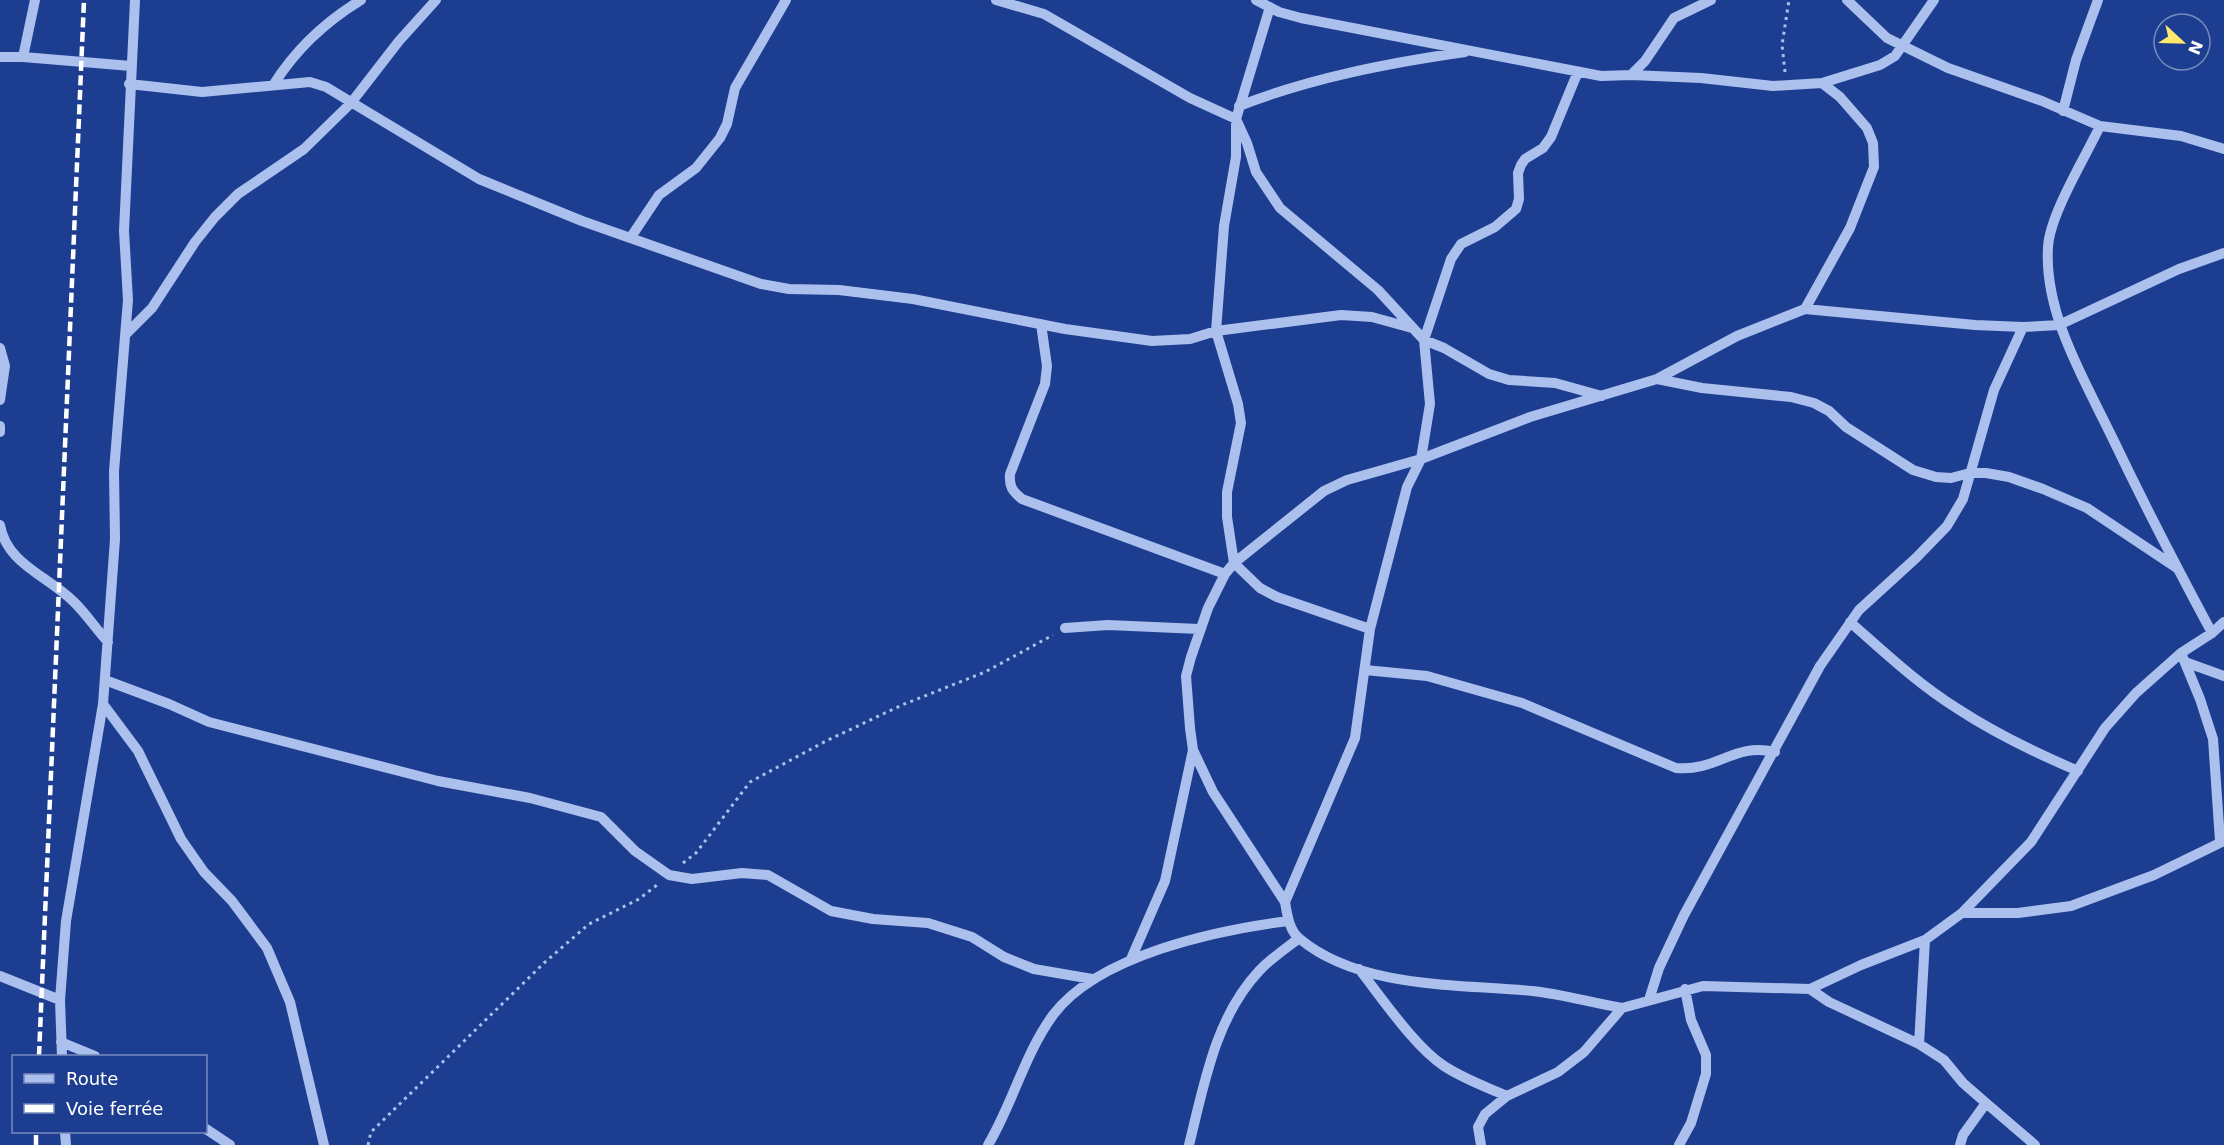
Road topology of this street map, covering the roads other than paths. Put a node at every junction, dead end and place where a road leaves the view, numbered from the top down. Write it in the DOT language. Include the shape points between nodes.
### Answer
graph roads {
  1 [pos="35,0"];
  2 [pos="135,0"];
  3 [pos="361,0"];
  4 [pos="436,0"];
  5 [pos="786,0"];
  6 [pos="996,0"];
  7 [pos="1256,0"];
  8 [pos="1711,0"];
  9 [pos="1847,0"];
  10 [pos="1934,0"];
  11 [pos="2098,0"];
  12 [pos="1270,7"];
  13 [pos="1902,48"];
  14 [pos="1477,51"];
  15 [pos="0,57"];
  16 [pos="23,57"];
  17 [pos="131,66"];
  18 [pos="1576,74"];
  19 [pos="1631,75"];
  20 [pos="1822,83"];
  21 [pos="129,84"];
  22 [pos="274,84"];
  23 [pos="351,103"];
  24 [pos="1239,106"];
  25 [pos="2063,111"];
  26 [pos="1236,119"];
  27 [pos="2100,126"];
  28 [pos="2224,149"];
  29 [pos="631,237"];
  30 [pos="2224,253"];
  31 [pos="1805,309"];
  32 [pos="1041,324"];
  33 [pos="2059,325"];
  34 [pos="2023,327"];
  35 [pos="1412,328"];
  36 [pos="1216,330"];
  37 [pos="126,334"];
  38 [pos="1424,340"];
  39 [pos="0,348"];
  40 [pos="1657,379"];
  41 [pos="1602,396"];
  42 [pos="0,400"];
  43 [pos="0,426"];
  44 [pos="0,432"];
  45 [pos="1421,459"];
  46 [pos="1970,473"];
  47 [pos="0,525"];
  48 [pos="1234,563"];
  49 [pos="2177,568"];
  50 [pos="1225,574"];
  51 [pos="1850,622"];
  52 [pos="2224,622"];
  53 [pos="1065,628"];
  54 [pos="1199,629"];
  55 [pos="1370,629"];
  56 [pos="2212,633"];
  57 [pos="108,642"];
  58 [pos="2183,657"];
  59 [pos="1365,670"];
  60 [pos="2224,676"];
  61 [pos="105,680"];
  62 [pos="103,704"];
  63 [pos="1193,750"];
  64 [pos="1775,752"];
  65 [pos="2078,771"];
  66 [pos="2222,841"];
  67 [pos="1285,902"];
  68 [pos="1962,913"];
  69 [pos="1288,921"];
  70 [pos="1298,939"];
  71 [pos="1925,940"];
  72 [pos="1131,959"];
  73 [pos="0,965"];
  74 [pos="1359,969"];
  75 [pos="0,976"];
  76 [pos="1092,979"];
  77 [pos="16,982"];
  78 [pos="1685,989"];
  79 [pos="1810,989"];
  80 [pos="60,1000"];
  81 [pos="1649,1000"];
  82 [pos="1622,1008"];
  83 [pos="61,1042"];
  84 [pos="1919,1044"];
  85 [pos="62,1055"];
  86 [pos="93,1055"];
  87 [pos="1507,1096"];
  88 [pos="1986,1103"];
  89 [pos="207,1131"];
  90 [pos="230,1145"];
  91 [pos="324,1145"];
  92 [pos="988,1145"];
  93 [pos="1189,1145"];
  94 [pos="1481,1145"];
  95 [pos="1679,1145"];
  96 [pos="1960,1145"];
  97 [pos="2035,1145"];
  1 -- 16 [label="street"];
  2 -- 17 [label="street"];
  3 -- 22 [label="street" via="302,47"];
  4 -- 23 [label="street"];
  5 -- 29 [label="street" via="735,88 720,138 696,168 659,195"];
  6 -- 26 [label="street" via="1044,14 1190,98"];
  7 -- 12 [label="street"];
  8 -- 19 [label="street" via="1674,18"];
  9 -- 13 [label="street"];
  10 -- 13 [label="street"];
  11 -- 25 [label="street"];
  12 -- 14 [label="street" via="1301,18"];
  12 -- 24 [label="street"];
  13 -- 20 [label="street" via="1880,65"];
  13 -- 25 [label="street"];
  14 -- 18 [label="street"];
  14 -- 24 [label="street" via="1350,73 1279,90"];
  15 -- 16 [label="street"];
  16 -- 17 [label="street"];
  17 -- 21 [label="street"];
  18 -- 19 [label="street"];
  18 -- 38 [label="street" via="1551,137 1521,165 1516,209 1456,250"];
  19 -- 20 [label="street" via="1796,86"];
  20 -- 31 [label="street" via="1867,128 1873,143 1874,166 1850,228"];
  21 -- 22 [label="street" via="202,92"];
  21 -- 37 [label="street"];
  22 -- 23 [label="street" via="310,82"];
  23 -- 29 [label="street" via="479,179"];
  23 -- 37 [label="street" via="304,149 231,202 195,242 152,308"];
  24 -- 26 [label="street"];
  25 -- 27 [label="street"];
  26 -- 35 [label="street" via="1256,172 1280,208 1378,290"];
  26 -- 36 [label="street" via="1236,157 1224,226"];
  27 -- 28 [label="street" via="2181,136"];
  27 -- 33 [label="street" via="2051,227 2049,273"];
  29 -- 32 [label="street" via="761,284 913,299"];
  30 -- 33 [label="street"];
  31 -- 34 [label="street"];
  31 -- 40 [label="street" via="1737,336"];
  32 -- 36 [label="street" via="1152,341 1190,339"];
  32 -- 50 [label="street" via="1047,366 1045,384 1010,474 1009,485 1015,494"];
  33 -- 34 [label="street"];
  33 -- 49 [label="street"];
  34 -- 46 [label="street" via="1994,390"];
  35 -- 36 [label="street" via="1372,317 1341,315"];
  35 -- 38 [label="street"];
  36 -- 48 [label="street" via="1241,423 1227,492"];
  37 -- 57 [label="street" via="117,413 116,539"];
  38 -- 41 [label="street" via="1488,374 1509,380 1555,383"];
  38 -- 45 [label="street" via="1430,404"];
  39 -- 42 [label="street" via="4,366"];
  40 -- 41 [label="street"];
  40 -- 46 [label="street" via="1814,403 1913,470 1951,478"];
  41 -- 45 [label="street" via="1530,417"];
  43 -- 44 [label="street"];
  45 -- 48 [label="street" via="1347,480 1324,491"];
  45 -- 55 [label="street" via="1407,487"];
  46 -- 49 [label="street" via="2009,477 2087,508"];
  46 -- 51 [label="street" via="1963,498 1947,526"];
  47 -- 57 [label="street" via="2,537 14,556 76,604"];
  48 -- 50 [label="street"];
  48 -- 55 [label="street" via="1260,588 1277,597"];
  49 -- 56 [label="street"];
  50 -- 54 [label="street"];
  51 -- 64 [label="street" via="1820,666"];
  51 -- 65 [label="street" via="1957,709 2030,751"];
  52 -- 56 [label="street"];
  53 -- 54 [label="street" via="1108,625"];
  54 -- 63 [label="street" via="1186,676"];
  55 -- 59 [label="street"];
  56 -- 58 [label="street"];
  57 -- 61 [label="street"];
  58 -- 60 [label="street"];
  58 -- 65 [label="street" via="2136,693 2105,728"];
  58 -- 66 [label="street" via="2213,739"];
  59 -- 64 [label="street" via="1427,676 1522,703 1676,768 1693,770 1709,766 1744,749"];
  59 -- 67 [label="street" via="1355,738"];
  61 -- 62 [label="street"];
  61 -- 76 [label="street" via="208,722 438,781 530,798 601,817 635,851 669,875 692,879 742,873 768,875 831,911 928,923 972,937 1004,957 1034,969"];
  62 -- 80 [label="street" via="66,921"];
  62 -- 91 [label="street" via="138,752 180,839 267,948 291,1002"];
  63 -- 67 [label="street" via="1213,792"];
  63 -- 72 [label="street" via="1165,881"];
  64 -- 81 [label="street" via="1684,915"];
  65 -- 68 [label="street" via="2031,842"];
  66 -- 68 [label="street" via="2154,875 2071,906 2018,913"];
  67 -- 69 [label="street"];
  68 -- 71 [label="street"];
  69 -- 70 [label="street"];
  69 -- 72 [label="street" via="1237,927"];
  70 -- 74 [label="street"];
  70 -- 93 [label="street" via="1259,971 1221,1030"];
  71 -- 79 [label="street"];
  71 -- 84 [label="street"];
  72 -- 76 [label="street"];
  73 -- 77 [label="street"];
  74 -- 82 [label="street" via="1469,988 1534,991"];
  74 -- 87 [label="street" via="1408,1031 1442,1065"];
  75 -- 77 [label="street"];
  76 -- 92 [label="street" via="1054,1014 1024,1065"];
  77 -- 80 [label="street"];
  78 -- 79 [label="street"];
  78 -- 81 [label="street"];
  78 -- 95 [label="street" via="1691,1020 1706,1056 1706,1074"];
  79 -- 84 [label="street" via="1829,1002"];
  80 -- 83 [label="street"];
  81 -- 82 [label="street"];
  82 -- 87 [label="street" via="1584,1052 1558,1072"];
  83 -- 85 [label="street"];
  83 -- 86 [label="street"];
  84 -- 88 [label="street" via="1944,1060"];
  87 -- 94 [label="street" via="1485,1114 1478,1127"];
  88 -- 96 [label="street"];
  88 -- 97 [label="street"];
  89 -- 90 [label="street"];
}
